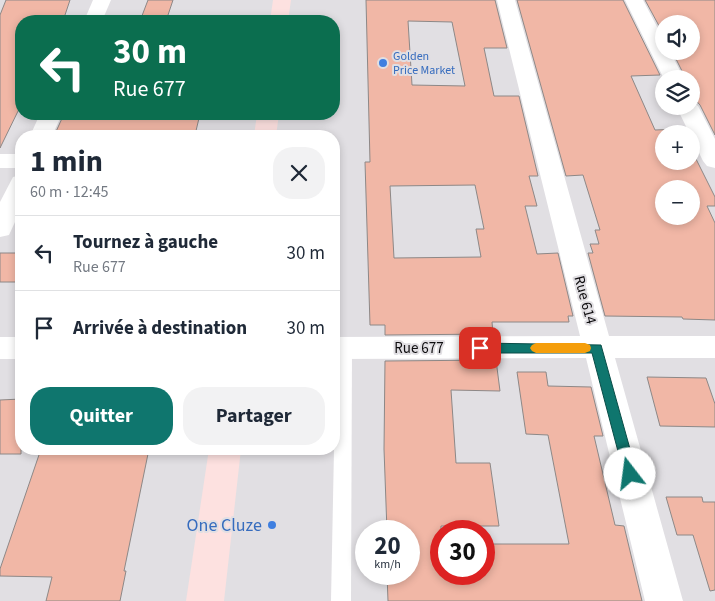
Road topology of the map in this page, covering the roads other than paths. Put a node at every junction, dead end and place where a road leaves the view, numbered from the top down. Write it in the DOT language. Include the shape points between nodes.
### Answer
graph roads {
  1 [pos="102,0"];
  2 [pos="282,0"];
  3 [pos="506,0"];
  4 [pos="634,0"];
  5 [pos="96,15"];
  6 [pos="280,15"];
  7 [pos="669,70"];
  8 [pos="692,115"];
  9 [pos="0,161"];
  10 [pos="15,161"];
  11 [pos="715,161"];
  12 [pos="15,195"];
  13 [pos="0,229"];
  14 [pos="715,347"];
  15 [pos="0,348"];
  16 [pos="15,348"];
  17 [pos="340,348"];
  18 [pos="597,348"];
  19 [pos="224,455"];
  20 [pos="340,455"];
  21 [pos="205,601"];
  22 [pos="341,601"];
  23 [pos="664,601"];
  1 -- 5 [label="street"];
  2 -- 6 [label="street"];
  3 -- 18 [label="street, Rue 614"];
  4 -- 7 [label="street"];
  8 -- 11 [label="street"];
  9 -- 10 [label="street"];
  12 -- 13 [label="street"];
  14 -- 18 [label="street, Rue 677"];
  15 -- 16 [label="street"];
  17 -- 18 [label="street, Rue 677"];
  18 -- 23 [label="street, Rue 614"];
  19 -- 21 [label="street"];
  20 -- 22 [label="lane"];
}
